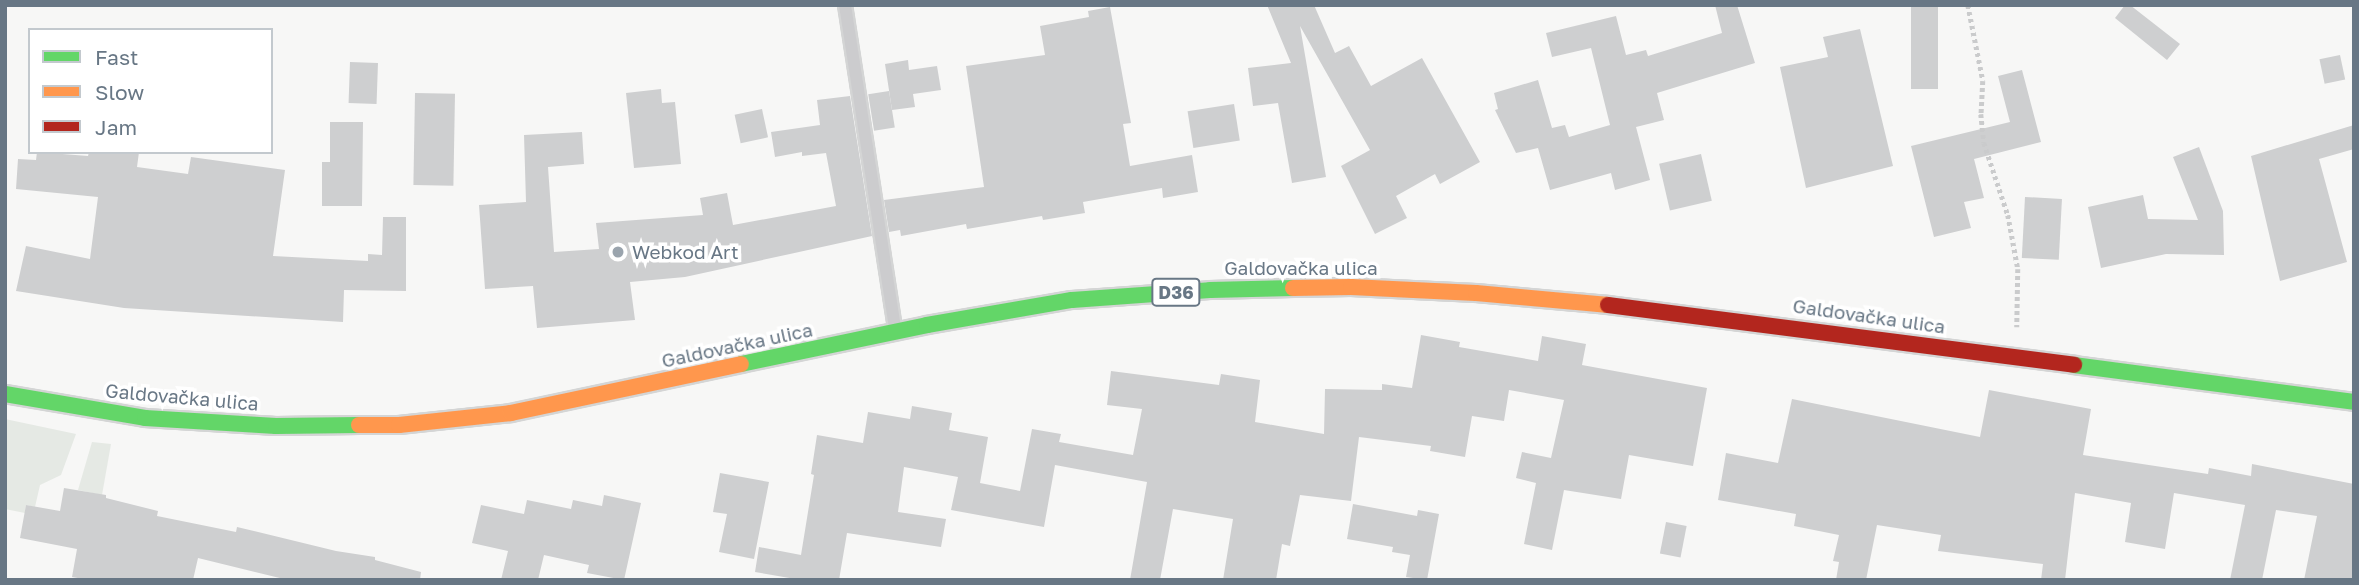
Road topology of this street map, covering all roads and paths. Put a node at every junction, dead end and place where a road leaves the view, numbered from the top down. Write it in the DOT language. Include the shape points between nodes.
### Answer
graph roads {
  1 [pos="845,5"];
  2 [pos="1968,5"];
  3 [pos="896,332"];
  4 [pos="2014,356"];
  5 [pos="5,394"];
  6 [pos="2354,402"];
  1 -- 3 [label="lane"];
  2 -- 4 [label="path" via="1983,81 1984,143 2008,215 2018,269"];
  3 -- 4 [label="main road, Galdovačka ulica / D36" via="1072,300 1210,290 1352,287 1679,312"];
  3 -- 5 [label="main road, Galdovačka ulica / D36" via="511,413 400,425 275,426 145,418"];
  4 -- 6 [label="main road, Galdovačka ulica / D36"];
}
